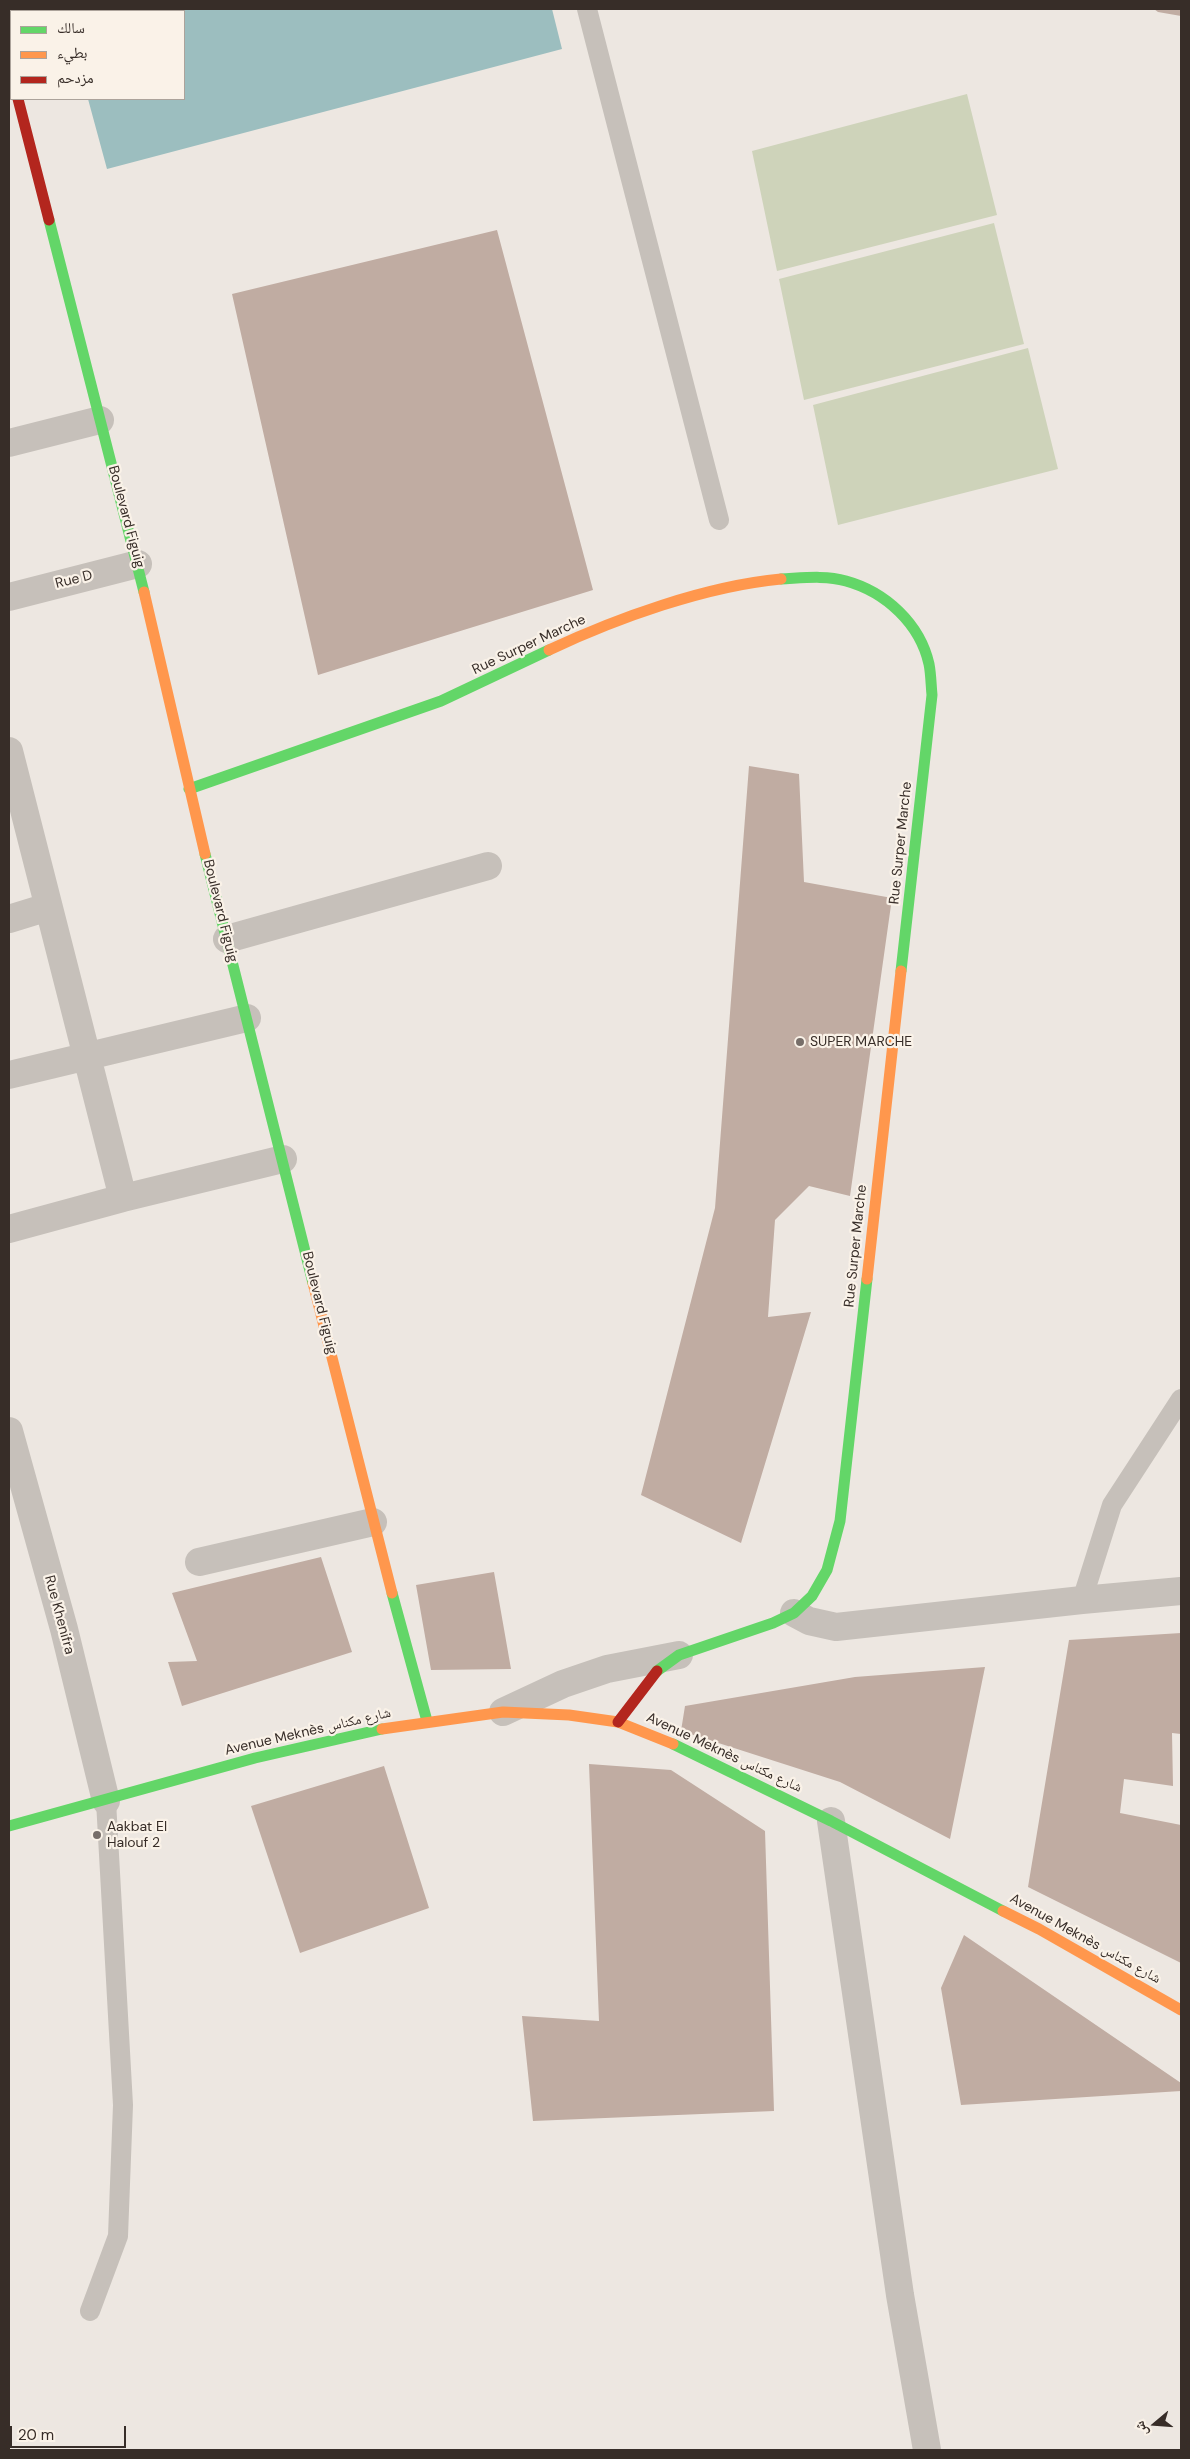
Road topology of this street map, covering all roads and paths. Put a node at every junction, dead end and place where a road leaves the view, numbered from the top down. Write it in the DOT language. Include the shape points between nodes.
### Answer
graph roads {
  1 [pos="587,9"];
  2 [pos="18,100"];
  3 [pos="100,420"];
  4 [pos="9,443"];
  5 [pos="719,520"];
  6 [pos="138,564"];
  7 [pos="9,597"];
  8 [pos="9,751"];
  9 [pos="189,789"];
  10 [pos="488,866"];
  11 [pos="48,908"];
  12 [pos="9,920"];
  13 [pos="227,939"];
  14 [pos="247,1018"];
  15 [pos="85,1056"];
  16 [pos="9,1075"];
  17 [pos="283,1159"];
  18 [pos="123,1198"];
  19 [pos="9,1229"];
  20 [pos="1181,1399"];
  21 [pos="9,1431"];
  22 [pos="373,1522"];
  23 [pos="199,1562"];
  24 [pos="1181,1591"];
  25 [pos="1082,1600"];
  26 [pos="794,1613"];
  27 [pos="679,1655"];
  28 [pos="502,1712"];
  29 [pos="426,1721"];
  30 [pos="618,1722"];
  31 [pos="106,1801"];
  32 [pos="831,1820"];
  33 [pos="9,1826"];
  34 [pos="1181,2010"];
  35 [pos="90,2311"];
  36 [pos="926,2450"];
  1 -- 5 [label="lane"];
  2 -- 3 [label="street, Boulevard Figuig"];
  3 -- 4 [label="street"];
  3 -- 6 [label="street, Boulevard Figuig"];
  6 -- 7 [label="street, Rue D"];
  6 -- 9 [label="street, Boulevard Figuig"];
  8 -- 11 [label="street"];
  9 -- 13 [label="street, Boulevard Figuig"];
  9 -- 26 [label="street, Rue Surper Marche" via="441,701 562,643 660,606 740,584 818,577 846,581 877,594 902,613 918,637 929,664 932,695 840,1521 827,1570 812,1596"];
  10 -- 13 [label="street"];
  11 -- 12 [label="street"];
  11 -- 15 [label="street"];
  13 -- 14 [label="street, Boulevard Figuig"];
  14 -- 15 [label="street"];
  14 -- 17 [label="street, Boulevard Figuig"];
  15 -- 16 [label="street"];
  15 -- 18 [label="street"];
  17 -- 18 [label="street"];
  17 -- 22 [label="street, Boulevard Figuig"];
  18 -- 19 [label="street"];
  20 -- 25 [label="lane" via="1112,1505"];
  21 -- 31 [label="street, Rue Khenifra" via="64,1629"];
  22 -- 23 [label="street"];
  22 -- 29 [label="street, Boulevard Figuig"];
  24 -- 25 [label="street"];
  25 -- 26 [label="street" via="836,1627 809,1621"];
  26 -- 27 [label="street, Rue Surper Marche" via="774,1623"];
  27 -- 28 [label="street" via="607,1669 563,1684"];
  27 -- 30 [label="street, Rue Surper Marche" via="653,1675"];
  28 -- 29 [label="street, Avenue Meknès شارع مكناس"];
  28 -- 30 [label="street, Avenue Meknès شارع مكناس" via="569,1715"];
  29 -- 31 [label="street, Avenue Meknès شارع مكناس" via="315,1743"];
  30 -- 32 [label="street, Avenue Meknès شارع مكناس" via="691,1751"];
  31 -- 33 [label="street, Avenue Meknès شارع مكناس"];
  31 -- 35 [label="lane" via="123,2105 118,2236"];
  32 -- 34 [label="street, Avenue Meknès شارع مكناس" via="1038,1929"];
  32 -- 36 [label="street" via="900,2295"];
}
